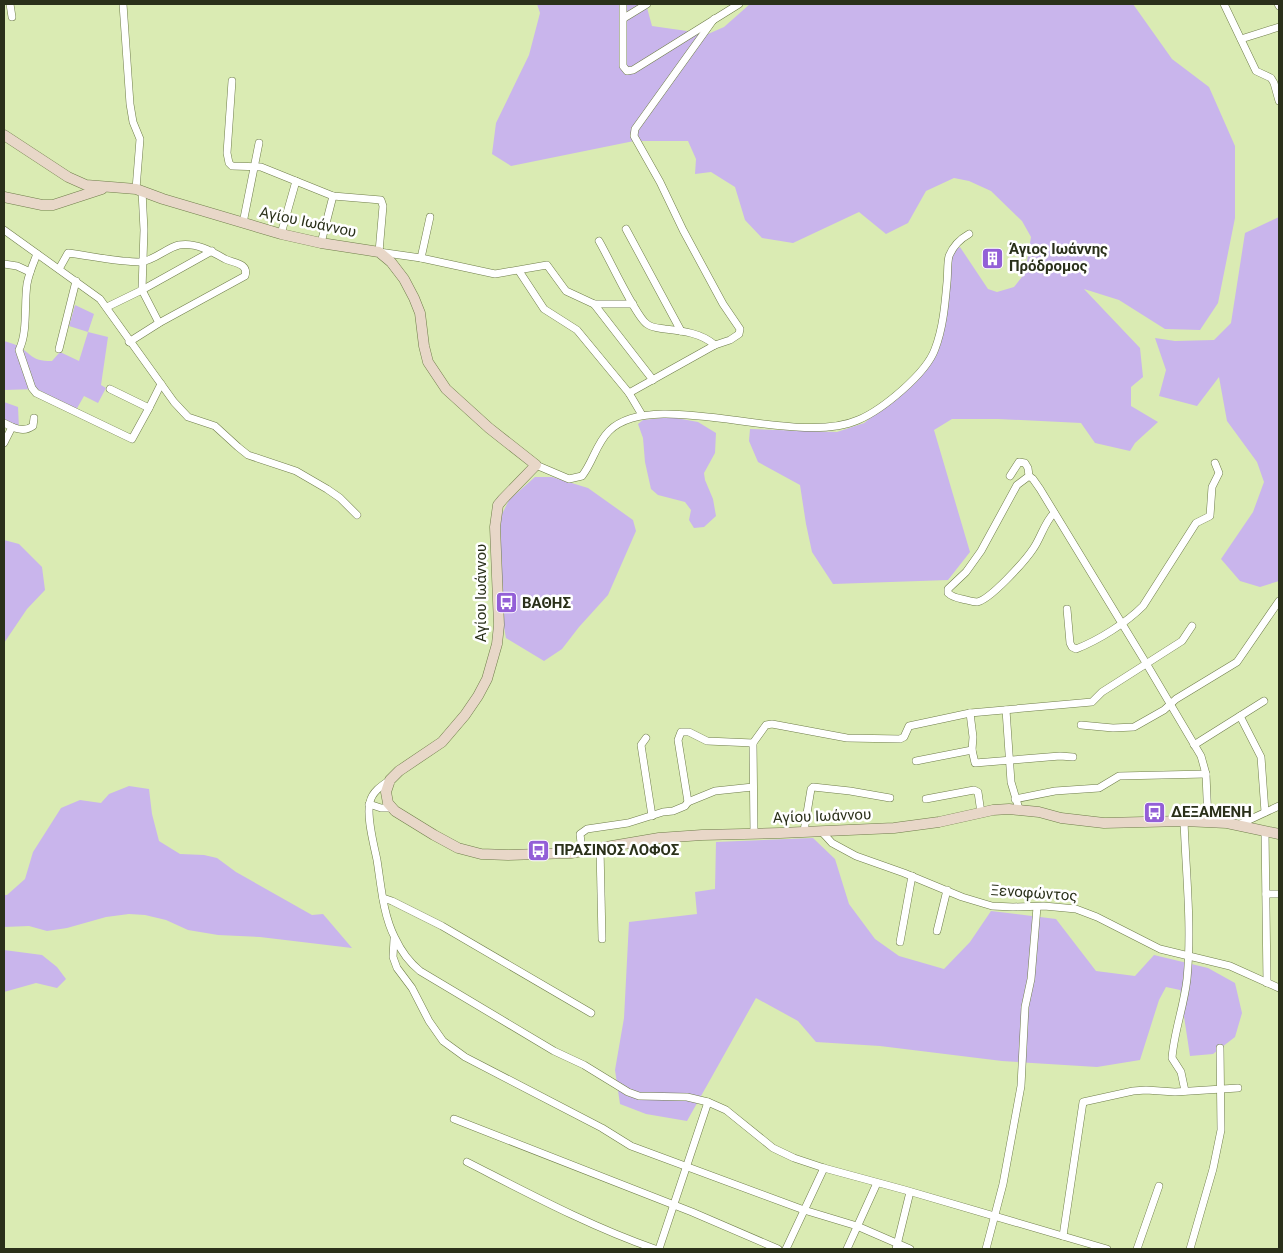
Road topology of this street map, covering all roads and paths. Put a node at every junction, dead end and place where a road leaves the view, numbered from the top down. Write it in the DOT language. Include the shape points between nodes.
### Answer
graph roads {
  1 [pos="10,4"];
  2 [pos="123,4"];
  3 [pos="623,4"];
  4 [pos="647,4"];
  5 [pos="738,4"];
  6 [pos="1224,4"];
  7 [pos="12,17"];
  8 [pos="624,18"];
  9 [pos="714,19"];
  10 [pos="1279,26"];
  11 [pos="1241,39"];
  12 [pos="232,81"];
  13 [pos="1279,101"];
  14 [pos="4,135"];
  15 [pos="259,143"];
  16 [pos="255,167"];
  17 [pos="296,181"];
  18 [pos="105,187"];
  19 [pos="139,190"];
  20 [pos="333,196"];
  21 [pos="4,197"];
  22 [pos="430,217"];
  23 [pos="243,223"];
  24 [pos="626,229"];
  25 [pos="4,230"];
  26 [pos="281,234"];
  27 [pos="969,234"];
  28 [pos="600,241"];
  29 [pos="322,243"];
  30 [pos="212,251"];
  31 [pos="380,252"];
  32 [pos="37,254"];
  33 [pos="421,258"];
  34 [pos="142,262"];
  35 [pos="4,264"];
  36 [pos="59,269"];
  37 [pos="519,271"];
  38 [pos="30,272"];
  39 [pos="76,281"];
  40 [pos="142,290"];
  41 [pos="594,304"];
  42 [pos="633,304"];
  43 [pos="107,307"];
  44 [pos="159,323"];
  45 [pos="682,331"];
  46 [pos="130,342"];
  47 [pos="715,345"];
  48 [pos="59,349"];
  49 [pos="653,380"];
  50 [pos="161,384"];
  51 [pos="110,389"];
  52 [pos="628,393"];
  53 [pos="149,408"];
  54 [pos="642,415"];
  55 [pos="34,418"];
  56 [pos="4,423"];
  57 [pos="12,427"];
  58 [pos="4,443"];
  59 [pos="1215,463"];
  60 [pos="536,465"];
  61 [pos="1010,476"];
  62 [pos="1029,476"];
  63 [pos="1054,513"];
  64 [pos="357,515"];
  65 [pos="1279,601"];
  66 [pos="1067,609"];
  67 [pos="1122,623"];
  68 [pos="1192,626"];
  69 [pos="1146,663"];
  70 [pos="1264,701"];
  71 [pos="1170,704"];
  72 [pos="1006,710"];
  73 [pos="970,713"];
  74 [pos="1240,716"];
  75 [pos="1081,725"];
  76 [pos="646,738"];
  77 [pos="753,743"];
  78 [pos="1194,745"];
  79 [pos="972,750"];
  80 [pos="1073,757"];
  81 [pos="1009,760"];
  82 [pos="916,761"];
  83 [pos="1206,774"];
  84 [pos="390,780"];
  85 [pos="753,787"];
  86 [pos="890,798"];
  87 [pos="926,799"];
  88 [pos="688,802"];
  89 [pos="369,804"];
  90 [pos="1017,804"];
  91 [pos="1279,806"];
  92 [pos="391,808"];
  93 [pos="1265,812"];
  94 [pos="981,813"];
  95 [pos="652,816"];
  96 [pos="1184,822"];
  97 [pos="1208,822"];
  98 [pos="1238,825"];
  99 [pos="804,831"];
  100 [pos="820,831"];
  101 [pos="1265,831"];
  102 [pos="754,833"];
  103 [pos="1279,834"];
  104 [pos="600,848"];
  105 [pos="582,851"];
  106 [pos="912,876"];
  107 [pos="947,890"];
  108 [pos="1266,894"];
  109 [pos="1279,894"];
  110 [pos="383,898"];
  111 [pos="1037,907"];
  112 [pos="937,931"];
  113 [pos="394,938"];
  114 [pos="602,939"];
  115 [pos="900,942"];
  116 [pos="1188,956"];
  117 [pos="1267,983"];
  118 [pos="1279,988"];
  119 [pos="592,1013"];
  120 [pos="1220,1048"];
  121 [pos="1238,1088"];
  122 [pos="1220,1089"];
  123 [pos="1185,1091"];
  124 [pos="708,1102"];
  125 [pos="454,1119"];
  126 [pos="467,1162"];
  127 [pos="686,1166"];
  128 [pos="824,1168"];
  129 [pos="877,1183"];
  130 [pos="1159,1186"];
  131 [pos="910,1192"];
  132 [pos="673,1205"];
  133 [pos="804,1210"];
  134 [pos="996,1217"];
  135 [pos="857,1226"];
  136 [pos="1063,1236"];
  137 [pos="896,1247"];
  138 [pos="654,1249"];
  139 [pos="659,1249"];
  140 [pos="778,1249"];
  141 [pos="786,1249"];
  142 [pos="847,1249"];
  143 [pos="910,1249"];
  144 [pos="986,1249"];
  145 [pos="1108,1249"];
  146 [pos="1137,1249"];
  147 [pos="1190,1249"];
  1 -- 7 [label="street"];
  2 -- 19 [label="street" via="130,104 140,139"];
  3 -- 8 [label="street"];
  4 -- 8 [label="street"];
  5 -- 9 [label="street"];
  6 -- 11 [label="street"];
  8 -- 9 [label="street" via="623,66 627,71"];
  9 -- 47 [label="street" via="635,129 634,136 723,304 740,329 739,334"];
  10 -- 11 [label="street"];
  11 -- 13 [label="street" via="1256,71 1271,78"];
  12 -- 16 [label="street" via="227,161 232,166"];
  14 -- 18 [label="street" via="73,179 86,185"];
  15 -- 16 [label="street"];
  16 -- 17 [label="street"];
  16 -- 23 [label="street"];
  17 -- 20 [label="street"];
  17 -- 26 [label="street"];
  18 -- 19 [label="street, Αγίου Ιωάννου"];
  18 -- 21 [label="street, Αγίου Ιωάννου" via="54,205"];
  19 -- 23 [label="street, Αγίου Ιωάννου"];
  19 -- 34 [label="street" via="144,230"];
  20 -- 29 [label="street"];
  20 -- 31 [label="street" via="383,202"];
  22 -- 33 [label="street"];
  23 -- 26 [label="street, Αγίου Ιωάννου"];
  24 -- 45 [label="street"];
  25 -- 32 [label="street"];
  26 -- 29 [label="street, Αγίου Ιωάννου"];
  27 -- 54 [label="street" via="960,238 949,256 944,316 934,351 911,383 860,420 840,427 811,428 674,414"];
  28 -- 42 [label="street"];
  29 -- 31 [label="street, Αγίου Ιωάννου"];
  30 -- 34 [label="street" via="196,246 176,246"];
  30 -- 40 [label="street"];
  30 -- 44 [label="street" via="242,265 246,270 245,276"];
  31 -- 33 [label="street"];
  31 -- 60 [label="street" via="404,279 414,298 420,313 428,362 440,382 482,422"];
  32 -- 36 [label="street"];
  32 -- 38 [label="street"];
  33 -- 37 [label="street" via="495,274"];
  34 -- 36 [label="street" via="68,253"];
  34 -- 40 [label="street"];
  35 -- 38 [label="street"];
  36 -- 39 [label="street"];
  37 -- 41 [label="street" via="548,264 566,291"];
  37 -- 52 [label="street" via="544,309 577,330"];
  38 -- 53 [label="street" via="19,350 34,392 132,439"];
  39 -- 43 [label="street"];
  39 -- 48 [label="street"];
  40 -- 43 [label="street"];
  40 -- 44 [label="street"];
  41 -- 42 [label="street"];
  41 -- 49 [label="street"];
  42 -- 45 [label="street" via="646,324"];
  43 -- 46 [label="street"];
  44 -- 46 [label="street"];
  45 -- 47 [label="street" via="705,337"];
  46 -- 50 [label="street"];
  47 -- 49 [label="street"];
  49 -- 52 [label="street"];
  50 -- 53 [label="street"];
  50 -- 64 [label="street" via="188,417 215,426 248,455 296,471 340,498"];
  51 -- 53 [label="street"];
  52 -- 54 [label="street"];
  54 -- 60 [label="street" via="610,430 582,476 569,479"];
  55 -- 57 [label="street" via="33,426 28,429"];
  56 -- 57 [label="street"];
  57 -- 58 [label="street"];
  59 -- 67 [label="street" via="1219,473 1212,488 1210,516 1196,523 1143,606"];
  60 -- 84 [label="street, Αγίου Ιωάννου" via="503,499 496,512 499,626 487,679 465,715 442,742 402,768"];
  61 -- 62 [label="street" via="1022,461"];
  62 -- 63 [label="street"];
  62 -- 63 [label="street" via="1017,485 981,551 948,589 948,594 973,602 985,599 1033,549"];
  63 -- 67 [label="street"];
  65 -- 71 [label="street" via="1237,662"];
  66 -- 67 [label="street" via="1070,643 1076,649"];
  67 -- 69 [label="street"];
  68 -- 69 [label="street" via="1182,641"];
  69 -- 71 [label="street"];
  69 -- 72 [label="street" via="1092,702"];
  70 -- 74 [label="street"];
  71 -- 75 [label="street" via="1134,727"];
  71 -- 78 [label="street"];
  72 -- 73 [label="street"];
  72 -- 81 [label="street"];
  73 -- 77 [label="street" via="909,726 900,739 847,738 769,724"];
  73 -- 79 [label="street"];
  74 -- 78 [label="street"];
  74 -- 93 [label="street" via="1261,757"];
  76 -- 95 [label="street" via="641,745"];
  77 -- 85 [label="street"];
  77 -- 88 [label="street" via="707,741 689,732 681,732 678,740"];
  78 -- 83 [label="street"];
  79 -- 81 [label="street" via="975,763"];
  79 -- 82 [label="street"];
  80 -- 81 [label="street"];
  81 -- 90 [label="street"];
  83 -- 90 [label="street" via="1119,776 1099,788 1055,791"];
  83 -- 97 [label="street"];
  84 -- 89 [label="street" via="375,792"];
  84 -- 92 [label="street" via="386,792"];
  85 -- 88 [label="street" via="715,791"];
  85 -- 102 [label="street"];
  86 -- 99 [label="street" via="813,787"];
  87 -- 94 [label="street" via="974,790 980,795"];
  88 -- 95 [label="street" via="680,809"];
  89 -- 92 [label="street"];
  89 -- 110 [label="street"];
  90 -- 94 [label="street, Αγίου Ιωάννου"];
  90 -- 96 [label="street, Αγίου Ιωάννου" via="1061,818 1104,824"];
  91 -- 93 [label="street"];
  92 -- 105 [label="street, Αγίου Ιωάννου" via="469,852 508,856"];
  93 -- 98 [label="street"];
  94 -- 100 [label="street, Αγίου Ιωάννου" via="894,828"];
  95 -- 105 [label="street" via="583,830 580,834"];
  96 -- 97 [label="street, Αγίου Ιωάννου"];
  96 -- 116 [label="street"];
  97 -- 98 [label="street, Αγίου Ιωάννου"];
  98 -- 101 [label="street, Αγίου Ιωάννου"];
  99 -- 100 [label="street, Αγίου Ιωάννου"];
  99 -- 102 [label="street, Αγίου Ιωάννου"];
  100 -- 106 [label="street, Ξενοφώντος" via="845,850"];
  101 -- 103 [label="street, Αγίου Ιωάννου"];
  101 -- 108 [label="street"];
  102 -- 104 [label="street, Αγίου Ιωάννου" via="659,838"];
  104 -- 105 [label="street, Αγίου Ιωάννου"];
  104 -- 114 [label="street"];
  106 -- 107 [label="street, Ξενοφώντος"];
  106 -- 115 [label="street"];
  107 -- 111 [label="street, Ξενοφώντος" via="992,906"];
  107 -- 112 [label="street"];
  108 -- 109 [label="street"];
  108 -- 117 [label="street"];
  110 -- 113 [label="street"];
  110 -- 119 [label="street" via="449,930"];
  111 -- 116 [label="street, Ξενοφώντος" via="1086,911 1160,949"];
  111 -- 134 [label="street" via="1031,979 1025,1007 1021,1086"];
  113 -- 124 [label="street" via="420,972 619,1088 639,1096 687,1097"];
  113 -- 127 [label="street" via="393,957 397,968 443,1041 465,1058 632,1146"];
  116 -- 117 [label="street, Ξενοφώντος" via="1230,966"];
  116 -- 123 [label="street" via="1172,1058 1181,1072"];
  117 -- 118 [label="street, Ξενοφώντος"];
  120 -- 122 [label="street"];
  121 -- 122 [label="street"];
  122 -- 123 [label="street"];
  122 -- 147 [label="street" via="1221,1130 1217,1152"];
  123 -- 136 [label="street" via="1133,1090 1083,1102"];
  124 -- 127 [label="street"];
  124 -- 128 [label="street" via="726,1110 773,1148"];
  125 -- 132 [label="street"];
  126 -- 138 [label="street" via="569,1214"];
  127 -- 132 [label="street"];
  127 -- 133 [label="street"];
  128 -- 129 [label="street"];
  128 -- 133 [label="street"];
  129 -- 131 [label="street"];
  129 -- 135 [label="street"];
  130 -- 146 [label="street"];
  131 -- 134 [label="street"];
  131 -- 137 [label="street"];
  132 -- 139 [label="street"];
  132 -- 140 [label="street"];
  133 -- 135 [label="street"];
  133 -- 141 [label="street"];
  134 -- 136 [label="street"];
  134 -- 144 [label="street"];
  135 -- 137 [label="street"];
  135 -- 142 [label="street"];
  136 -- 145 [label="street"];
  137 -- 143 [label="street"];
}
